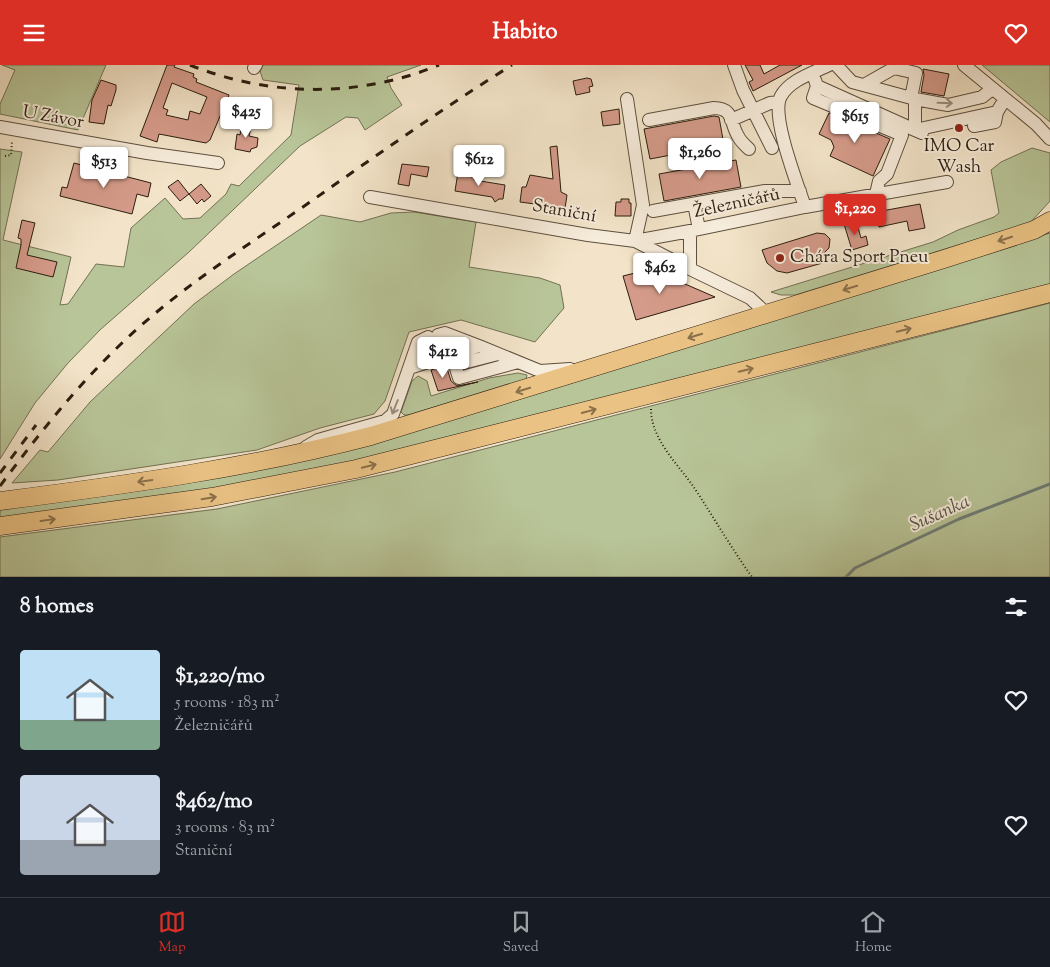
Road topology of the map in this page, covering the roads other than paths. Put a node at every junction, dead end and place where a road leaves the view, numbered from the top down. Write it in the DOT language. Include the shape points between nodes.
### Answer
graph roads {
  1 [pos="734,65"];
  2 [pos="829,65"];
  3 [pos="836,65"];
  4 [pos="964,65"];
  5 [pos="813,73"];
  6 [pos="864,85"];
  7 [pos="817,87"];
  8 [pos="992,89"];
  9 [pos="628,99"];
  10 [pos="913,99"];
  11 [pos="1005,99"];
  12 [pos="779,102"];
  13 [pos="754,110"];
  14 [pos="997,112"];
  15 [pos="732,119"];
  16 [pos="649,120"];
  17 [pos="1036,124"];
  18 [pos="974,126"];
  19 [pos="0,127"];
  20 [pos="915,130"];
  21 [pos="1050,130"];
  22 [pos="944,131"];
  23 [pos="1050,139"];
  24 [pos="772,148"];
  25 [pos="748,149"];
  26 [pos="218,163"];
  27 [pos="947,182"];
  28 [pos="800,191"];
  29 [pos="876,194"];
  30 [pos="370,197"];
  31 [pos="694,204"];
  32 [pos="805,207"];
  33 [pos="653,211"];
  34 [pos="1050,221"];
  35 [pos="694,230"];
  36 [pos="635,241"];
  37 [pos="690,269"];
  38 [pos="1050,293"];
  39 [pos="767,314"];
  40 [pos="479,346"];
  41 [pos="498,354"];
  42 [pos="453,360"];
  43 [pos="518,362"];
  44 [pos="600,367"];
  45 [pos="408,368"];
  46 [pos="296,455"];
  47 [pos="0,501"];
  48 [pos="0,526"];
  1 -- 13 [label="street"];
  2 -- 5 [label="street"];
  3 -- 6 [label="street" via="852,82"];
  4 -- 8 [label="street"];
  5 -- 7 [label="street"];
  5 -- 12 [label="street" via="788,88"];
  6 -- 10 [label="street"];
  6 -- 10 [label="street" via="894,68 916,73"];
  7 -- 20 [label="street"];
  7 -- 29 [label="street" via="813,98 902,135"];
  10 -- 8 [label="street, one-way" via="948,105 982,97"];
  8 -- 11 [label="street"];
  9 -- 36 [label="street" via="643,205"];
  10 -- 20 [label="street"];
  11 -- 14 [label="street"];
  11 -- 17 [label="street"];
  12 -- 13 [label="street"];
  12 -- 28 [label="street, Železničářů" via="781,133"];
  13 -- 15 [label="street"];
  13 -- 24 [label="street"];
  14 -- 18 [label="street" via="995,122"];
  14 -- 20 [label="street"];
  15 -- 16 [label="street" via="727,111 714,108"];
  15 -- 25 [label="street" via="738,137"];
  17 -- 21 [label="street"];
  17 -- 23 [label="street"];
  19 -- 26 [label="street, U Závor"];
  20 -- 22 [label="street" via="925,134"];
  27 -- 29 [label="street"];
  28 -- 31 [label="street" via="765,191"];
  28 -- 32 [label="street, Železničářů"];
  29 -- 32 [label="street"];
  30 -- 36 [label="street, Staniční"];
  31 -- 33 [label="street"];
  31 -- 35 [label="street"];
  32 -- 35 [label="street, Železničářů"];
  34 -- 39 [label="highway, one-way" via="1034,230"];
  35 -- 36 [label="street, Staniční"];
  35 -- 37 [label="street, Železničářů"];
  36 -- 37 [label="street, Staniční"];
  37 -- 39 [label="street" via="750,298"];
  48 -- 38 [label="highway, one-way" via="212,497 356,469"];
  39 -- 44 [label="highway, one-way"];
  40 -- 41 [label="street"];
  40 -- 42 [label="street"];
  40 -- 45 [label="street" via="445,333 433,336 418,342"];
  41 -- 42 [label="street"];
  41 -- 43 [label="street"];
  42 -- 43 [label="street" via="459,378"];
  42 -- 45 [label="street"];
  43 -- 44 [label="street" via="540,371"];
  44 -- 46 [label="highway, one-way" via="424,421"];
  45 -- 46 [label="street, one-way" via="393,414 385,421 318,440"];
  46 -- 47 [label="highway, one-way" via="210,472"];
}
